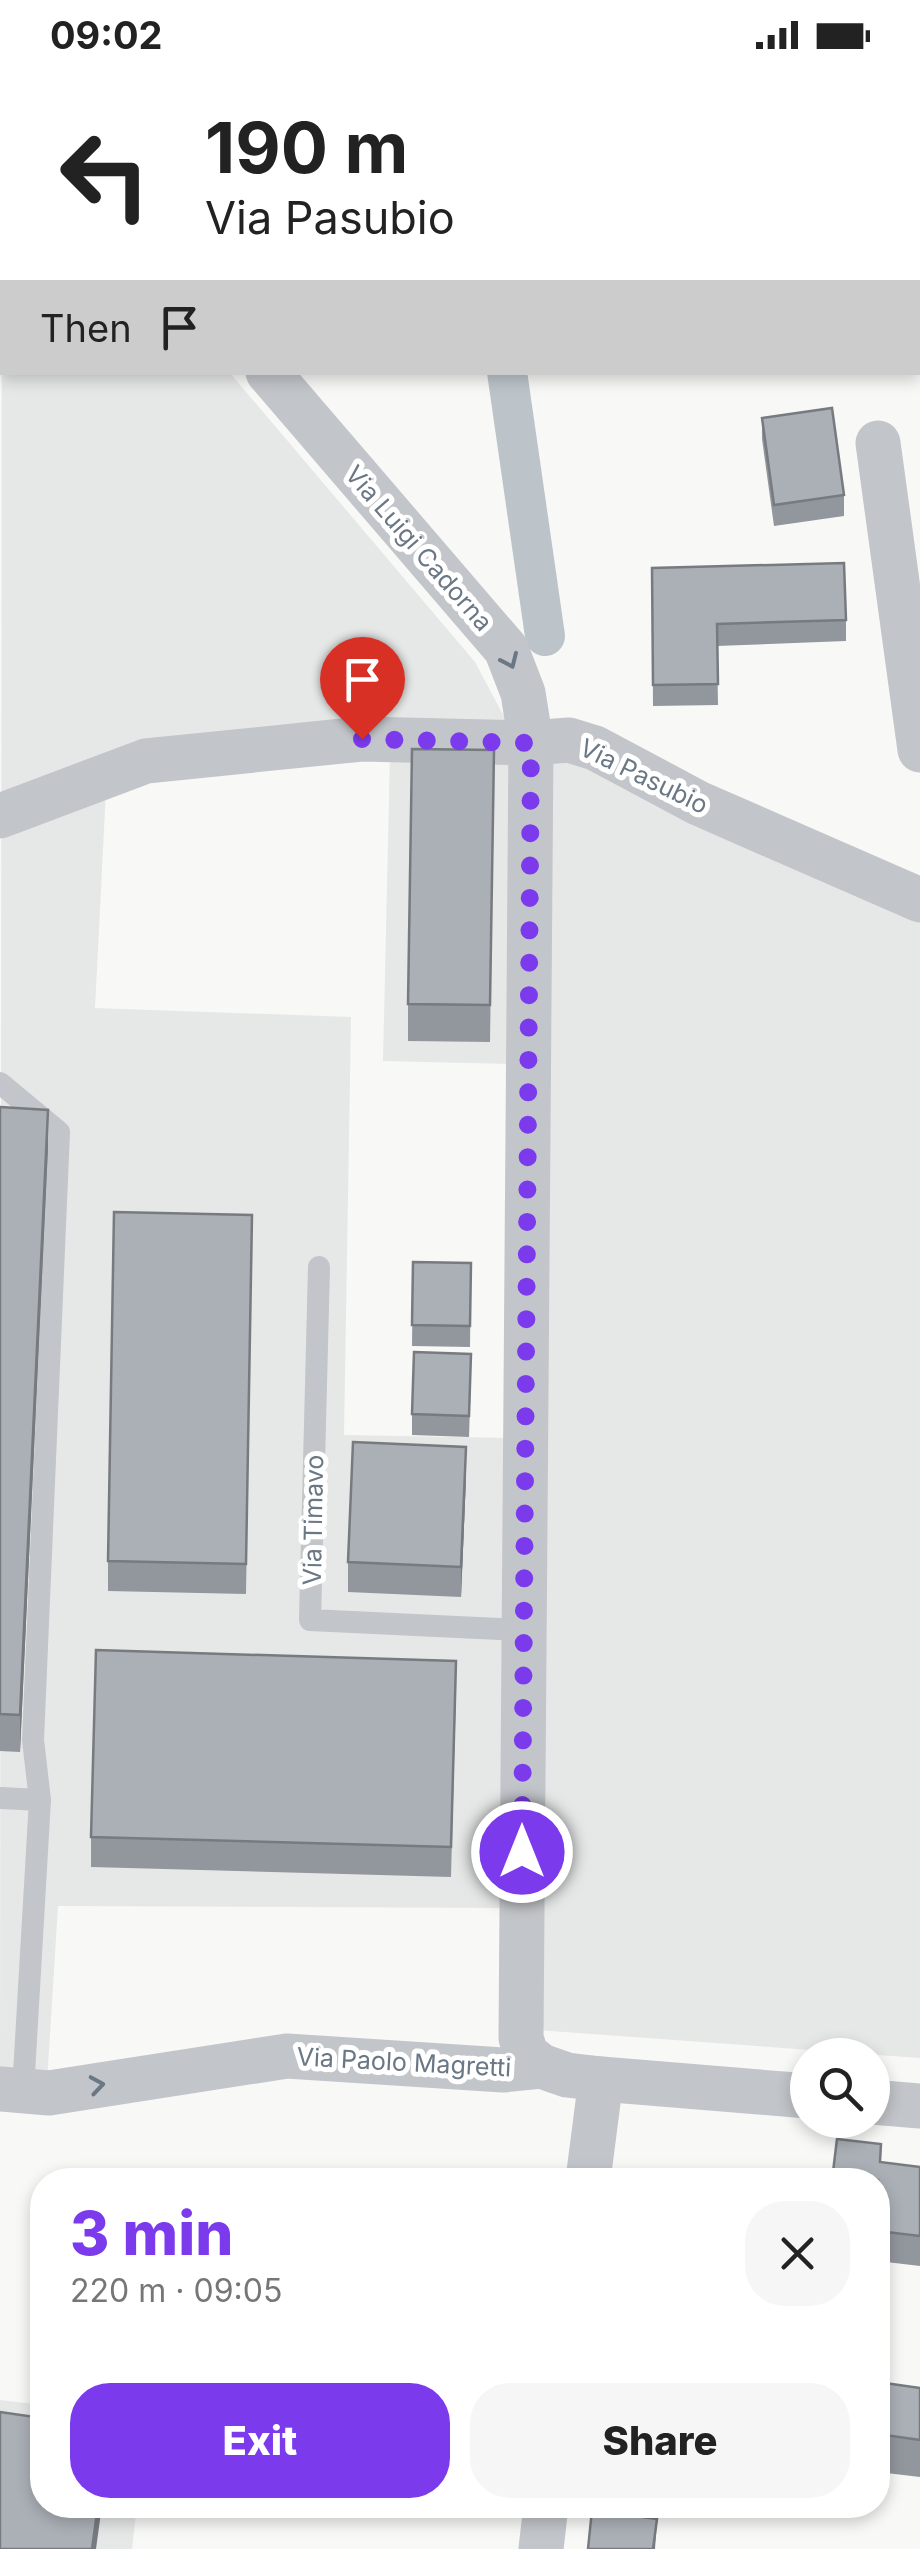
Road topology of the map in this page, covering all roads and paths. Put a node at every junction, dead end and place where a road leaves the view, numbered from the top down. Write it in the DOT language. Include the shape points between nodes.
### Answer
graph roads {
  1 [pos="271,375"];
  2 [pos="878,443"];
  3 [pos="531,743"];
  4 [pos="920,750"];
  5 [pos="0,816"];
  6 [pos="920,900"];
  7 [pos="0,1083"];
  8 [pos="319,1267"];
  9 [pos="523,1630"];
  10 [pos="0,1798"];
  11 [pos="40,1800"];
  12 [pos="541,2066"];
  13 [pos="601,2080"];
  14 [pos="12,2090"];
  15 [pos="790,2095"];
  16 [pos="890,2104"];
  17 [pos="920,2106"];
  18 [pos="590,2168"];
  19 [pos="545,2518"];
  20 [pos="541,2549"];
  1 -- 3 [label="street, Via Luigi Cadorna, one-way" via="506,649 523,693"];
  2 -- 4 [label="street"];
  3 -- 5 [label="street, Via Pasubio" via="362,739 146,761"];
  3 -- 6 [label="street, Via Pasubio" via="569,740 595,748 698,802"];
  3 -- 9 [label="street"];
  7 -- 11 [label="lane" via="59,1132 34,1740"];
  8 -- 9 [label="lane, Via Timavo" via="310,1620"];
  9 -- 12 [label="street" via="521,2038 526,2054"];
  10 -- 11 [label="lane"];
  11 -- 14 [label="lane"];
  12 -- 13 [label="street, Via Paolo Magretti"];
  14 -- 12 [label="street, Via Paolo Magretti, one-way" via="49,2093 287,2056 503,2070"];
  13 -- 15 [label="street, Via Paolo Magretti"];
  13 -- 18 [label="street"];
  16 -- 17 [label="street"];
  19 -- 20 [label="street"];
}
